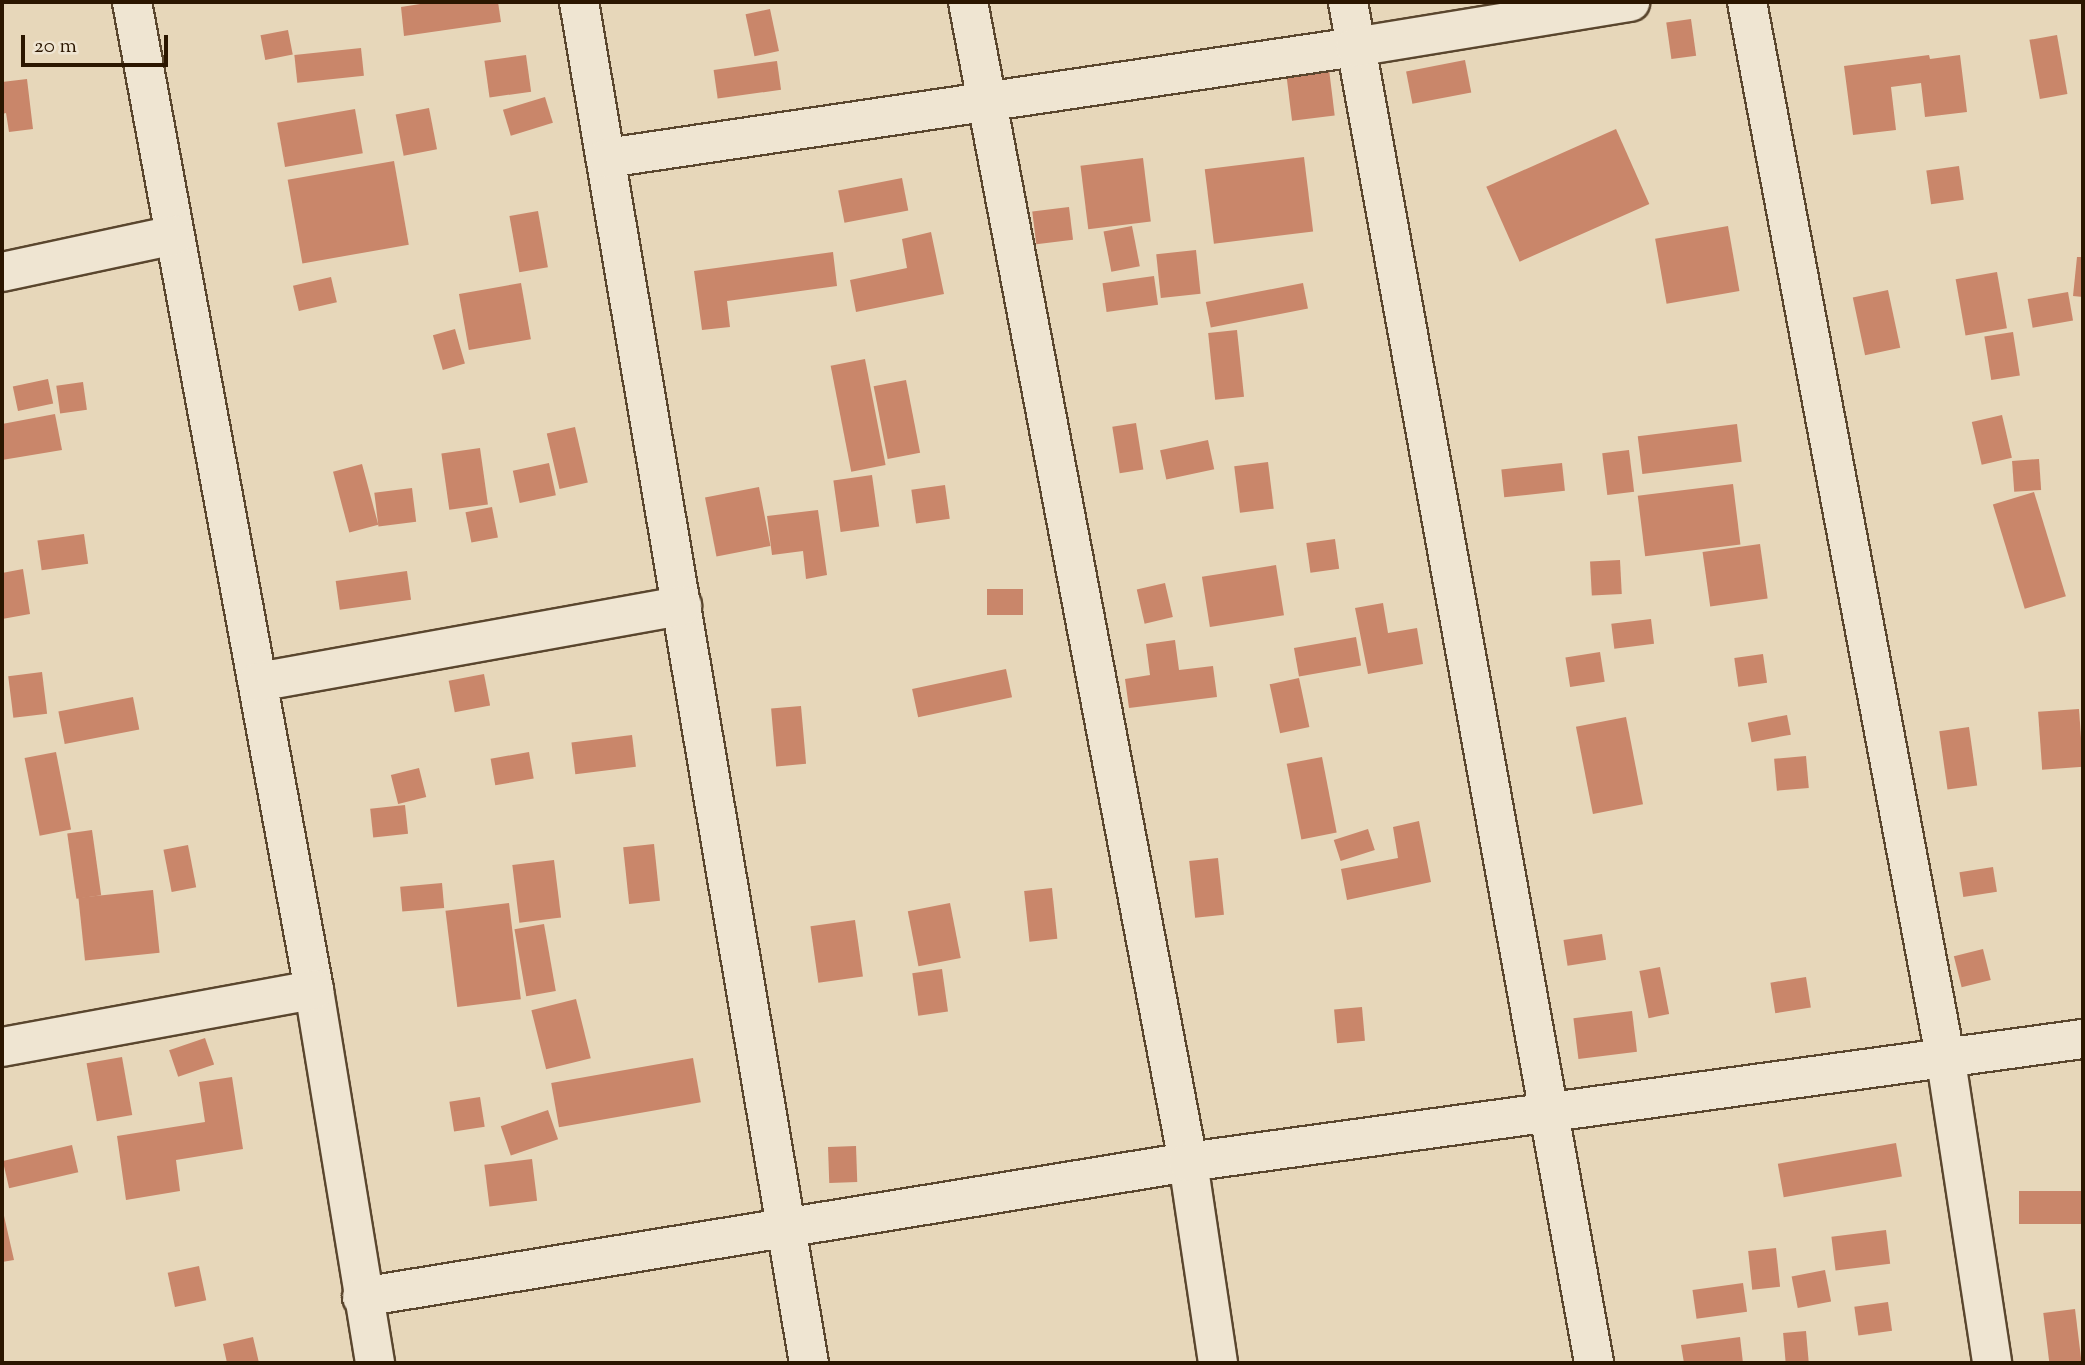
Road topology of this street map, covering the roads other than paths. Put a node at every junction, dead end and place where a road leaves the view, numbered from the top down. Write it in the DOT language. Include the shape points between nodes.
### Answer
graph roads {
  1 [pos="132,2"];
  2 [pos="579,2"];
  3 [pos="968,2"];
  4 [pos="1348,2"];
  5 [pos="1630,2"];
  6 [pos="1747,2"];
  7 [pos="1355,47"];
  8 [pos="987,103"];
  9 [pos="607,158"];
  10 [pos="174,235"];
  11 [pos="2,272"];
  12 [pos="682,606"];
  13 [pos="258,682"];
  14 [pos="314,990"];
  15 [pos="2083,1039"];
  16 [pos="2,1047"];
  17 [pos="1946,1061"];
  18 [pos="1547,1116"];
  19 [pos="1188,1162"];
  20 [pos="785,1231"];
  21 [pos="362,1297"];
  22 [pos="375,1363"];
  23 [pos="809,1363"];
  24 [pos="1218,1363"];
  25 [pos="1594,1363"];
  26 [pos="1992,1363"];
  1 -- 10 [label="street"];
  2 -- 9 [label="street"];
  3 -- 8 [label="street"];
  4 -- 7 [label="street"];
  5 -- 7 [label="street"];
  6 -- 17 [label="street"];
  7 -- 8 [label="street"];
  7 -- 18 [label="street"];
  8 -- 9 [label="street"];
  8 -- 19 [label="street"];
  9 -- 12 [label="street"];
  10 -- 11 [label="street"];
  10 -- 13 [label="street"];
  12 -- 13 [label="street"];
  12 -- 20 [label="street"];
  13 -- 14 [label="street"];
  14 -- 16 [label="street"];
  14 -- 21 [label="street"];
  15 -- 17 [label="street"];
  17 -- 18 [label="street"];
  17 -- 26 [label="street"];
  18 -- 19 [label="street"];
  18 -- 25 [label="street"];
  19 -- 20 [label="street"];
  19 -- 24 [label="street"];
  20 -- 21 [label="street"];
  20 -- 23 [label="street"];
  21 -- 22 [label="street"];
}
